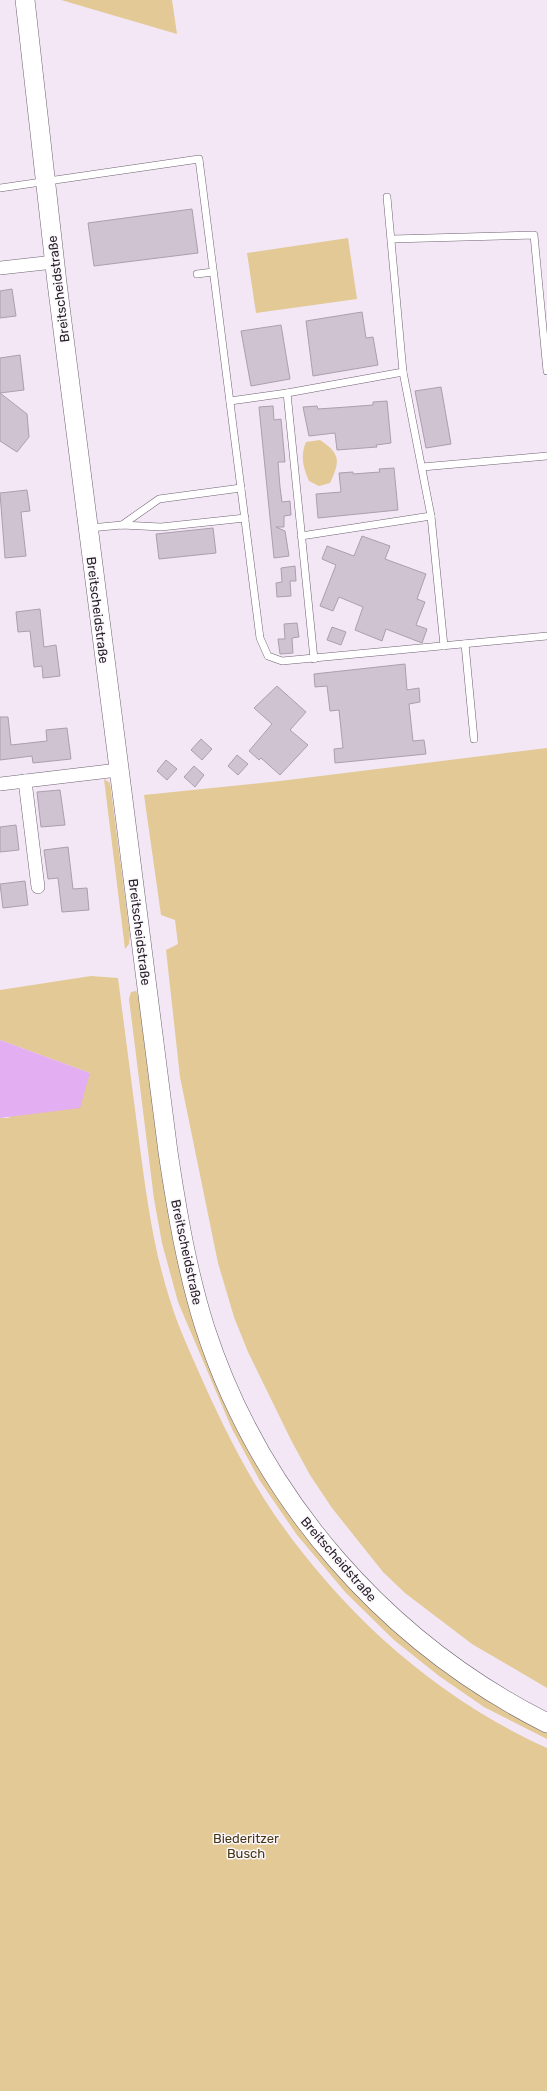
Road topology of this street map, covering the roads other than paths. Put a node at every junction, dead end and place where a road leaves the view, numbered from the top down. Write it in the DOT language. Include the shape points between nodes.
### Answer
graph roads {
  1 [pos="25,0"];
  2 [pos="46,181"];
  3 [pos="0,188"];
  4 [pos="387,197"];
  5 [pos="392,239"];
  6 [pos="54,262"];
  7 [pos="0,268"];
  8 [pos="213,272"];
  9 [pos="197,274"];
  10 [pos="547,371"];
  11 [pos="403,372"];
  12 [pos="287,393"];
  13 [pos="230,401"];
  14 [pos="547,456"];
  15 [pos="422,467"];
  16 [pos="241,488"];
  17 [pos="431,516"];
  18 [pos="245,518"];
  19 [pos="122,525"];
  20 [pos="88,529"];
  21 [pos="301,536"];
  22 [pos="547,636"];
  23 [pos="465,644"];
  24 [pos="444,646"];
  25 [pos="314,659"];
  26 [pos="474,739"];
  27 [pos="118,770"];
  28 [pos="25,781"];
  29 [pos="0,784"];
  30 [pos="38,887"];
  31 [pos="547,1723"];
  1 -- 2 [label="street, Breitscheidstraße"];
  2 -- 3 [label="lane"];
  2 -- 6 [label="street, Breitscheidstraße"];
  2 -- 8 [label="lane" via="199,159"];
  4 -- 5 [label="lane"];
  5 -- 10 [label="lane" via="534,235"];
  5 -- 11 [label="lane"];
  6 -- 7 [label="street"];
  6 -- 20 [label="street, Breitscheidstraße"];
  8 -- 9 [label="lane"];
  8 -- 13 [label="lane"];
  11 -- 12 [label="lane"];
  11 -- 15 [label="lane"];
  12 -- 13 [label="lane"];
  12 -- 21 [label="lane"];
  13 -- 16 [label="lane"];
  14 -- 15 [label="lane"];
  15 -- 17 [label="lane"];
  16 -- 18 [label="lane"];
  16 -- 19 [label="lane" via="159,499"];
  17 -- 21 [label="lane"];
  17 -- 24 [label="lane"];
  18 -- 19 [label="lane" via="161,527"];
  18 -- 25 [label="lane" via="260,638 268,656 282,661"];
  19 -- 20 [label="lane"];
  20 -- 27 [label="street, Breitscheidstraße"];
  21 -- 25 [label="lane"];
  22 -- 23 [label="lane"];
  23 -- 24 [label="lane"];
  23 -- 26 [label="lane"];
  24 -- 25 [label="lane"];
  27 -- 28 [label="street"];
  27 -- 31 [label="street, Breitscheidstraße" via="178,1215 197,1302 226,1383 256,1445 283,1491 310,1529 344,1568 389,1615 438,1655 492,1692"];
  28 -- 29 [label="street"];
  28 -- 30 [label="street"];
}
